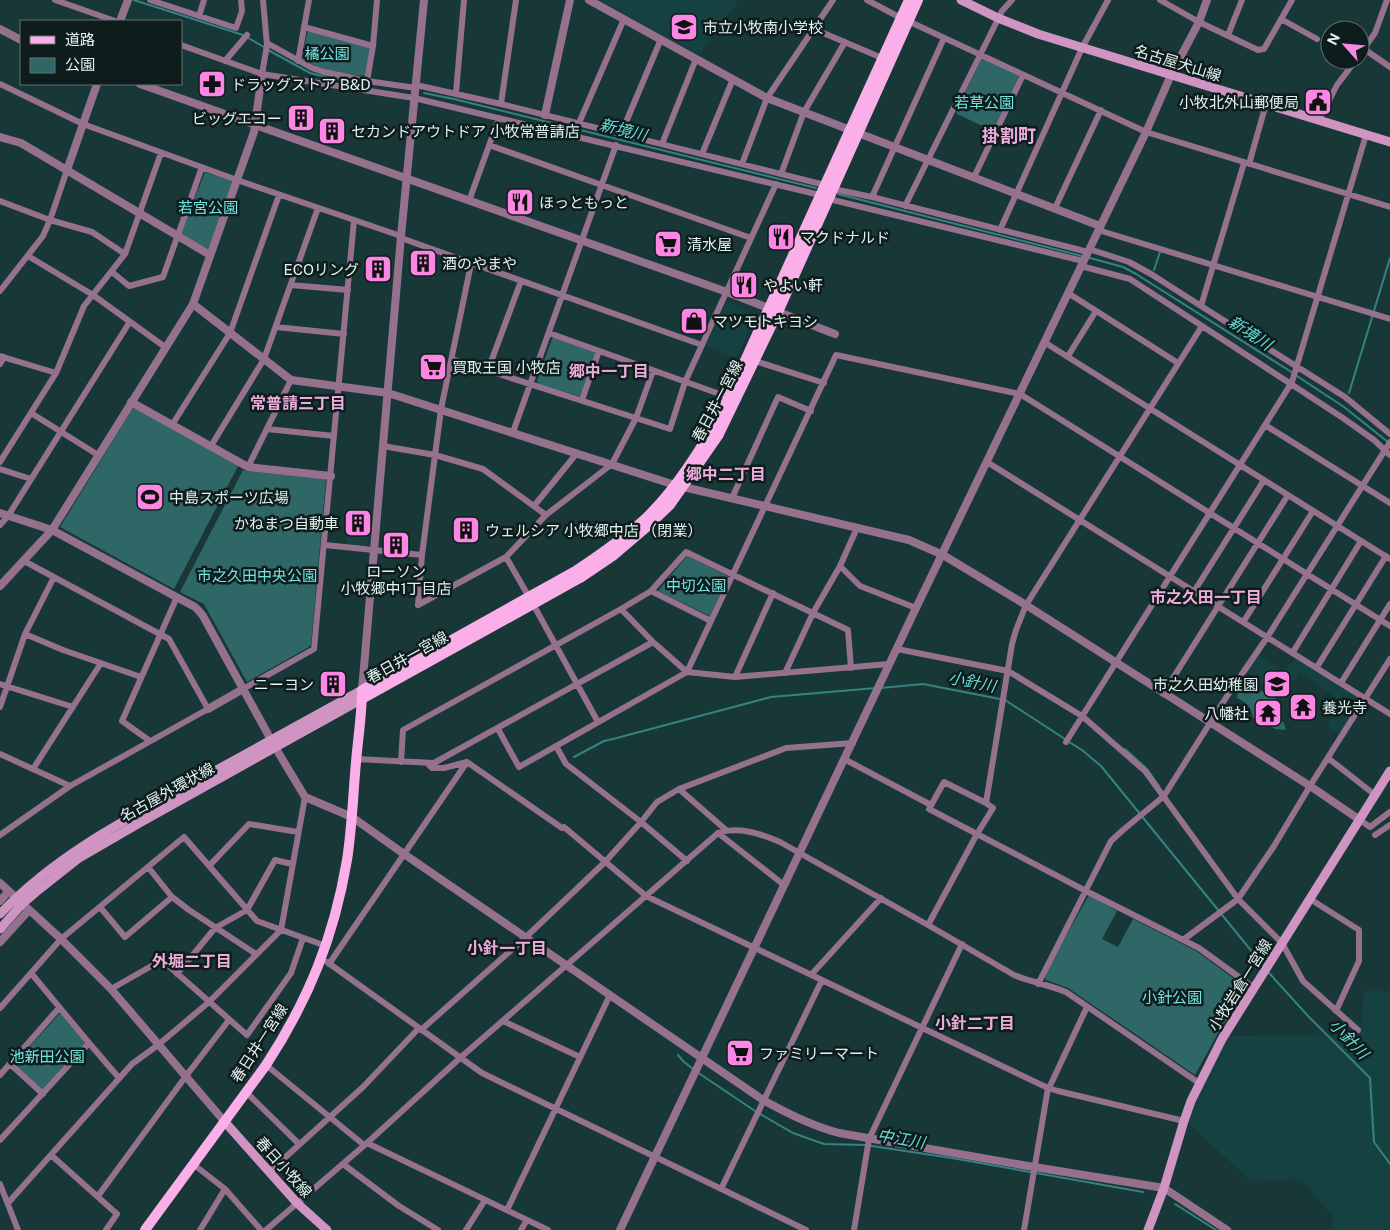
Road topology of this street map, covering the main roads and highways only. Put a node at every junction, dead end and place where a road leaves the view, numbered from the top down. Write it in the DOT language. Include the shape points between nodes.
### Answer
graph roads {
  1 [pos="909,0"];
  2 [pos="918,0"];
  3 [pos="962,0"];
  4 [pos="905,20"];
  5 [pos="854,131"];
  6 [pos="1390,142"];
  7 [pos="773,310"];
  8 [pos="679,486"];
  9 [pos="362,694"];
  10 [pos="1390,771"];
  11 [pos="22,904"];
  12 [pos="0,914"];
  13 [pos="0,929"];
  14 [pos="224,1121"];
  15 [pos="151,1229"];
  16 [pos="326,1230"];
  17 [pos="1148,1230"];
  1 -- 4 [label="main road, 春日井一宮線"];
  2 -- 4 [label="main road, 春日井一宮線"];
  3 -- 6 [label="main road, 名古屋犬山線" via="1038,34"];
  4 -- 5 [label="main road, 春日井一宮線"];
  4 -- 5 [label="main road, 春日井一宮線" via="882,58"];
  5 -- 7 [label="main road, 春日井一宮線"];
  7 -- 8 [label="main road, 春日井一宮線" via="711,432"];
  7 -- 8 [label="main road, 春日井一宮線" via="754,361 718,436"];
  8 -- 9 [label="main road, 春日井一宮線" via="670,504 648,526 580,578 531,600"];
  9 -- 11 [label="main road, 名古屋外環状線" via="79,858"];
  9 -- 14 [label="main road, 春日井一宮線" via="347,859 325,961 284,1038"];
  10 -- 17 [label="main road, 小牧岩倉一宮線" via="1222,1039 1184,1121"];
  11 -- 12 [label="main road, 名古屋外環状線"];
  11 -- 13 [label="main road, 名古屋外環状線"];
  14 -- 15 [label="main road, 春日井一宮線"];
  14 -- 16 [label="main road, 春日小牧線" via="297,1203"];
}
